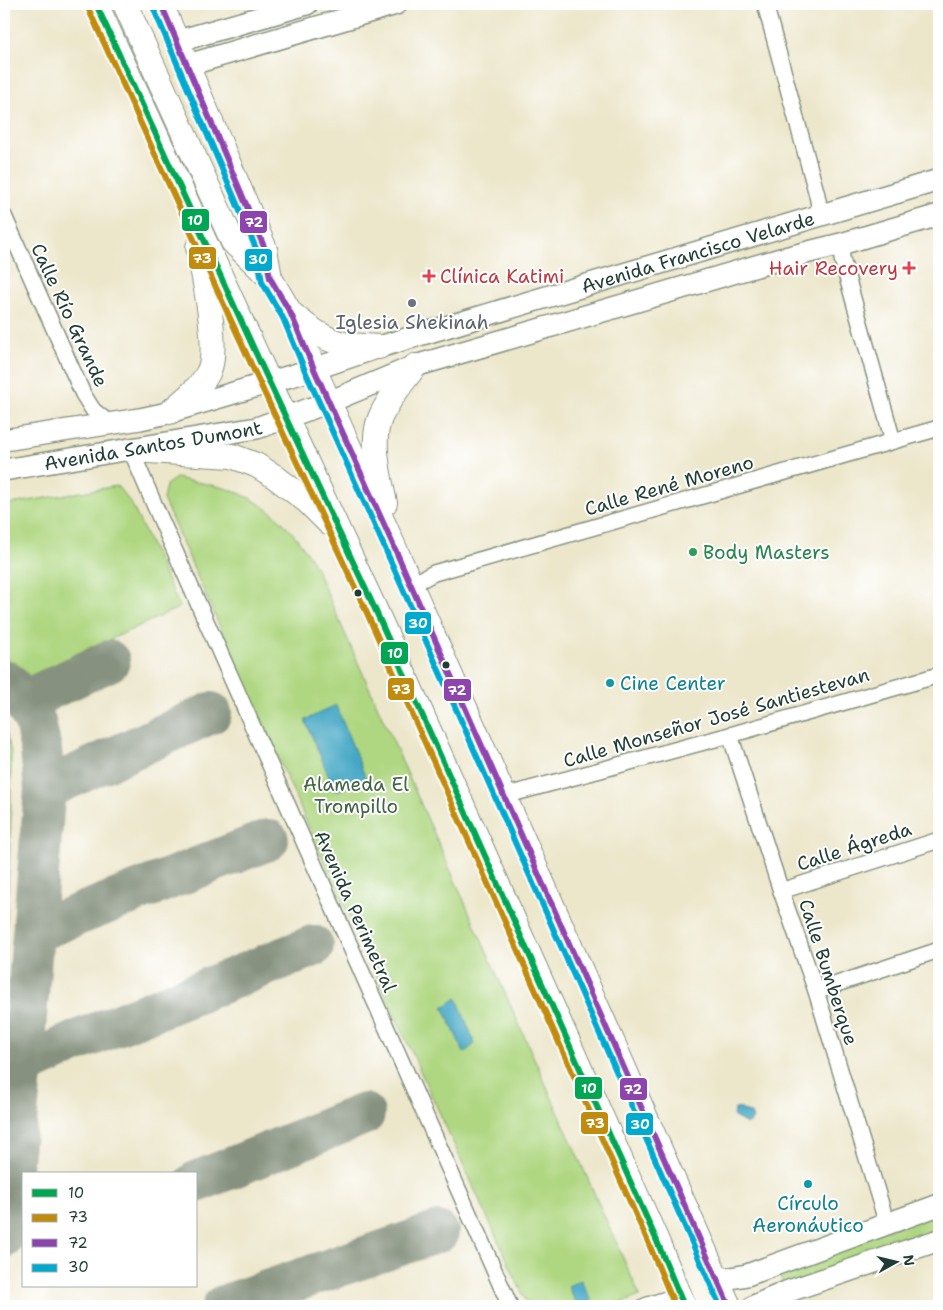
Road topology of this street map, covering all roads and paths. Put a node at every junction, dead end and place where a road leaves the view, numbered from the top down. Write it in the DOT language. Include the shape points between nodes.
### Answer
graph roads {
  1 [pos="96,4"];
  2 [pos="126,4"];
  3 [pos="162,4"];
  4 [pos="308,4"];
  5 [pos="396,4"];
  6 [pos="765,4"];
  7 [pos="178,41"];
  8 [pos="188,65"];
  9 [pos="939,180"];
  10 [pos="869,200"];
  11 [pos="939,215"];
  12 [pos="4,216"];
  13 [pos="192,216"];
  14 [pos="812,217"];
  15 [pos="841,244"];
  16 [pos="777,260"];
  17 [pos="270,278"];
  18 [pos="291,314"];
  19 [pos="379,347"];
  20 [pos="415,366"];
  21 [pos="314,369"];
  22 [pos="269,382"];
  23 [pos="329,402"];
  24 [pos="170,412"];
  25 [pos="286,418"];
  26 [pos="109,424"];
  27 [pos="939,428"];
  28 [pos="4,440"];
  29 [pos="893,441"];
  30 [pos="131,450"];
  31 [pos="4,470"];
  32 [pos="340,534"];
  33 [pos="395,549"];
  34 [pos="411,585"];
  35 [pos="939,675"];
  36 [pos="730,735"];
  37 [pos="504,796"];
  38 [pos="939,840"];
  39 [pos="781,891"];
  40 [pos="939,950"];
  41 [pos="816,991"];
  42 [pos="939,1205"];
  43 [pos="887,1224"];
  44 [pos="939,1240"];
  45 [pos="778,1264"];
  46 [pos="716,1278"];
  47 [pos="786,1292"];
  48 [pos="681,1300"];
  49 [pos="510,1306"];
  50 [pos="645,1306"];
  51 [pos="729,1306"];
  52 [pos="754,1306"];
  1 -- 13 [label="main road"];
  2 -- 17 [label="main road" via="233,242"];
  3 -- 7 [label="main road"];
  4 -- 7 [label="main road"];
  5 -- 8 [label="main road"];
  6 -- 14 [label="street" via="817,195 818,206"];
  7 -- 8 [label="main road"];
  8 -- 17 [label="main road" via="265,249"];
  9 -- 10 [label="main road, Avenida Francisco Velarde"];
  10 -- 14 [label="main road, Avenida Francisco Velarde"];
  10 -- 15 [label="main road" via="845,222"];
  11 -- 15 [label="main road, Avenida Francisco Velarde"];
  12 -- 26 [label="street, Calle Río Grande" via="83,394"];
  13 -- 22 [label="main road"];
  13 -- 24 [label="main road" via="213,356 208,374"];
  14 -- 16 [label="main road" via="811,240 782,254"];
  14 -- 19 [label="main road, Avenida Francisco Velarde"];
  15 -- 16 [label="main road, Avenida Francisco Velarde"];
  15 -- 29 [label="street" via="842,259"];
  16 -- 20 [label="main road, Avenida Francisco Velarde"];
  17 -- 18 [label="main road"];
  18 -- 19 [label="main road" via="328,339 343,344"];
  18 -- 21 [label="main road"];
  19 -- 21 [label="main road, Avenida Francisco Velarde"];
  20 -- 23 [label="main road, Avenida Francisco Velarde"];
  20 -- 33 [label="main road" via="388,404 377,430 376,458"];
  21 -- 22 [label="main road, Avenida Santos Dumont"];
  21 -- 23 [label="main road"];
  22 -- 24 [label="main road, Avenida Santos Dumont"];
  22 -- 25 [label="main road"];
  23 -- 25 [label="main road, Avenida Santos Dumont"];
  23 -- 33 [label="main road"];
  24 -- 26 [label="main road, Avenida Santos Dumont"];
  25 -- 30 [label="main road, Avenida Santos Dumont" via="257,428"];
  25 -- 32 [label="main road"];
  26 -- 28 [label="main road, Avenida Santos Dumont"];
  27 -- 29 [label="street, Calle René Moreno"];
  29 -- 34 [label="street, Calle René Moreno" via="434,573"];
  30 -- 31 [label="main road, Avenida Santos Dumont"];
  30 -- 32 [label="main road" via="232,456 256,465 308,502"];
  30 -- 49 [label="street, Avenida Perimetral"];
  32 -- 48 [label="main road"];
  33 -- 34 [label="main road"];
  34 -- 37 [label="main road"];
  35 -- 36 [label="street, Calle Monseñor José Santiestevan"];
  36 -- 37 [label="street, Calle Monseñor José Santiestevan"];
  36 -- 39 [label="street, Calle Bumberque"];
  37 -- 46 [label="main road"];
  38 -- 39 [label="street, Calle Ágreda"];
  39 -- 41 [label="street, Calle Bumberque"];
  40 -- 41 [label="street"];
  41 -- 43 [label="street, Calle Bumberque"];
  42 -- 43 [label="main road"];
  43 -- 45 [label="main road"];
  44 -- 47 [label="main road"];
  45 -- 46 [label="main road" via="747,1275"];
  45 -- 47 [label="main road" via="772,1268 770,1281 779,1291"];
  46 -- 51 [label="main road"];
  47 -- 52 [label="main road"];
  48 -- 50 [label="street"];
}
